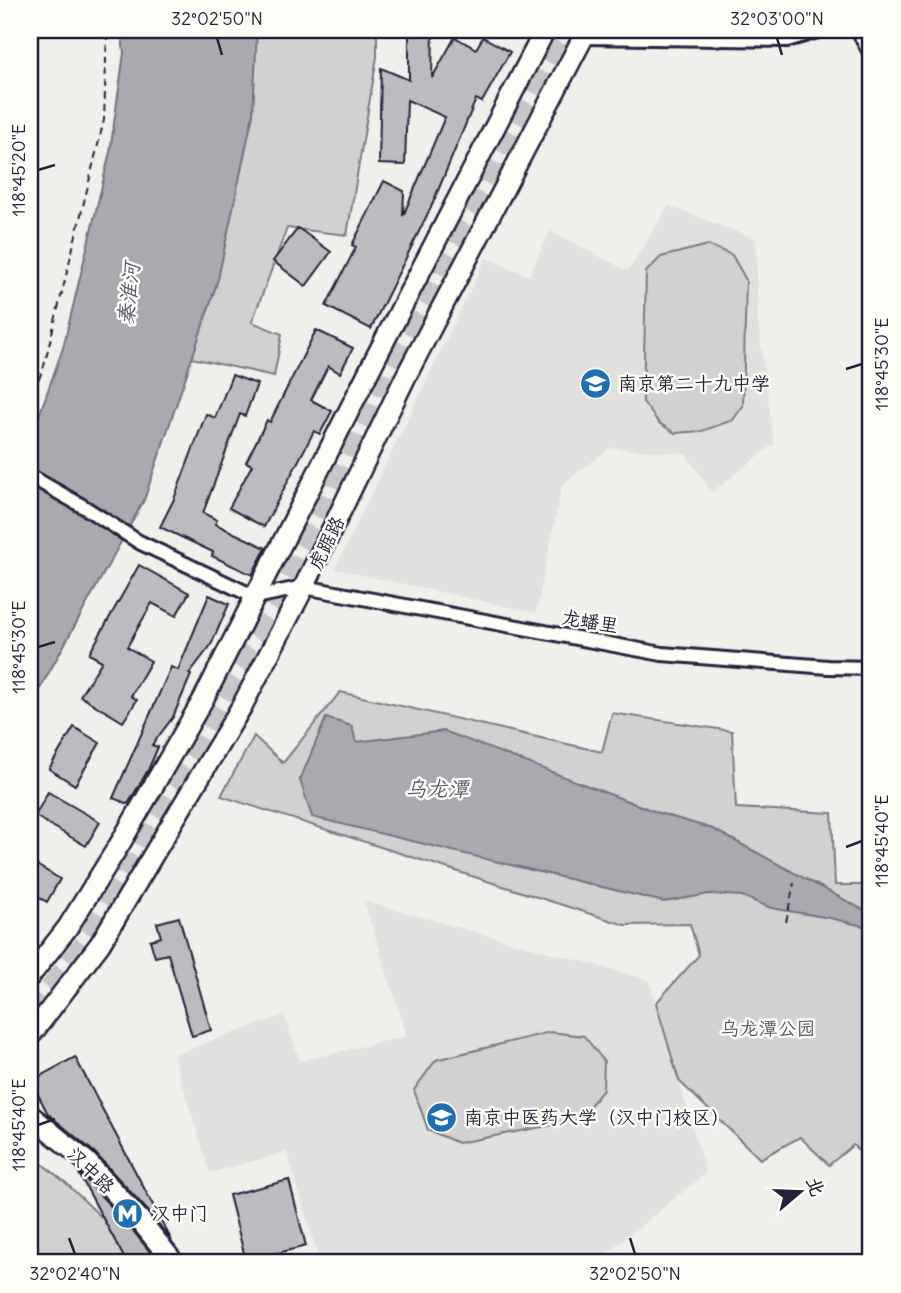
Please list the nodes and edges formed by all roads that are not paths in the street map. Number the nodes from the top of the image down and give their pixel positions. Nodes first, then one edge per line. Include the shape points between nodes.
1 (545, 30) edge
2 (821, 30) edge
3 (861, 30) edge
4 (585, 33) edge
5 (871, 49) edge
6 (30, 476) edge
7 (304, 587) junction
8 (255, 597) junction
9 (871, 668) edge
10 (30, 976) edge
11 (30, 1037) edge
12 (30, 1115) edge
13 (174, 1263) edge

1 - 8 main road, 虎踞路
2 - 4 street via 787,40
3 - 5 main road
4 - 7 main road, 虎踞路 via 406,376
6 - 8 street via 139,542
7 - 8 street
7 - 9 street, 龙蟠里 via 662,654
7 - 11 main road, 虎踞路 via 242,706 107,932
8 - 10 main road, 虎踞路 via 204,698 121,842 68,927
12 - 13 main road, 汉中路 via 86,1161

